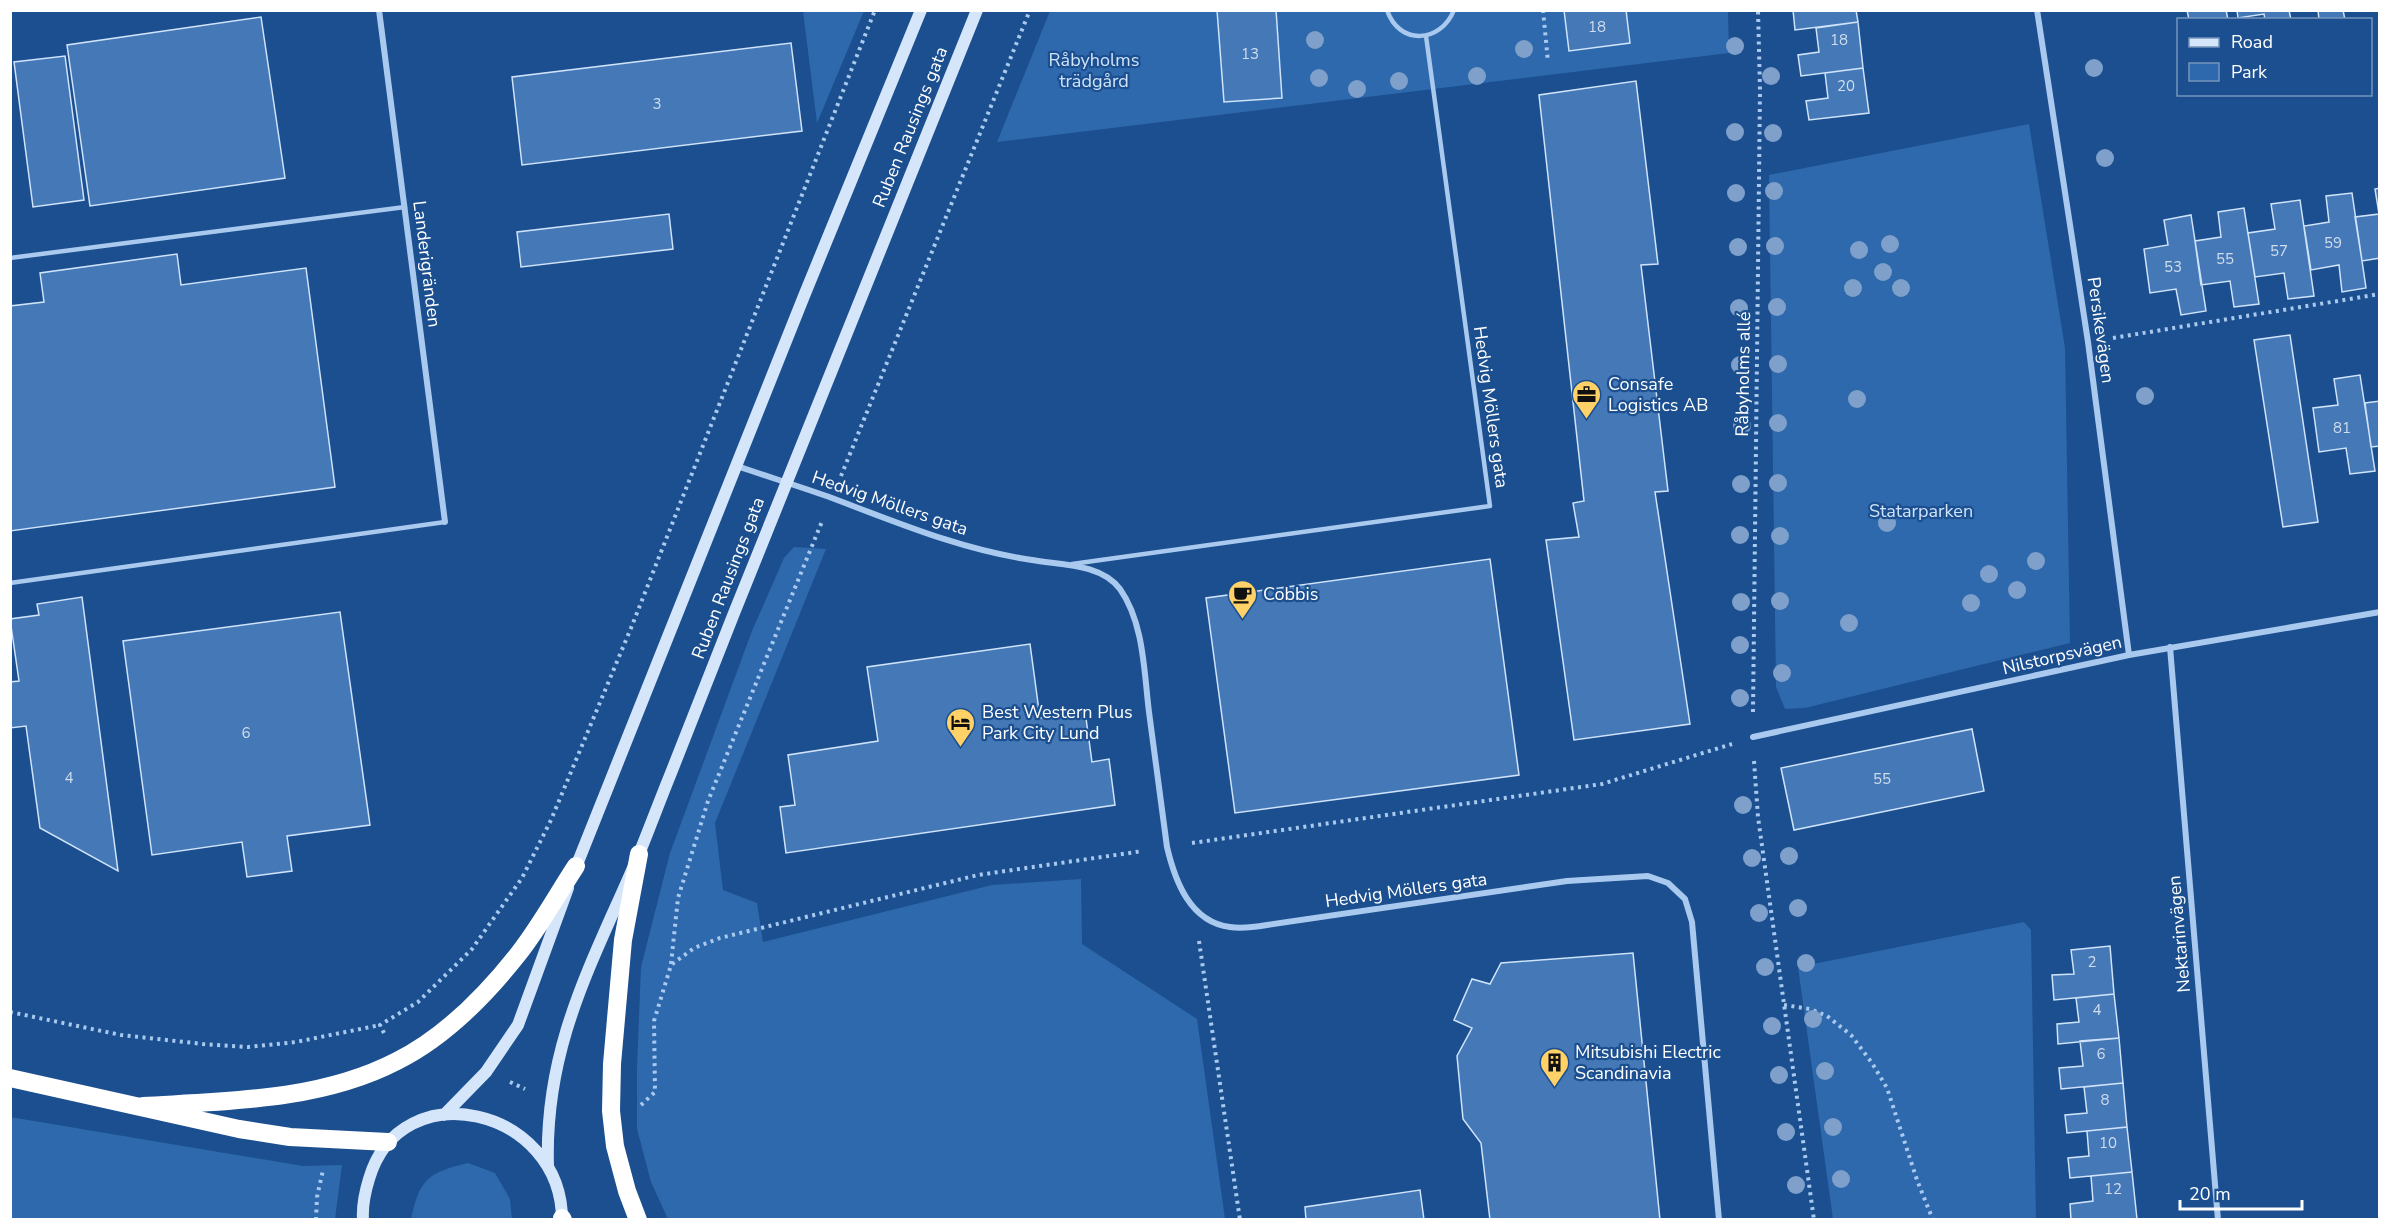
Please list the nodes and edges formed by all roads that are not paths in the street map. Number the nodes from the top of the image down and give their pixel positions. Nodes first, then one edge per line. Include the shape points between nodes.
1 (379, 10) edge
2 (921, 10) edge
3 (977, 10) edge
4 (1388, 10) edge
5 (1454, 10) edge
6 (2037, 10) edge
7 (1426, 36) junction
8 (405, 207) junction
9 (10, 258) edge
10 (737, 466) junction
11 (785, 482) junction
12 (445, 522) joint
13 (1072, 564) junction
14 (10, 583) edge
15 (2379, 612) edge
16 (2170, 647) junction
17 (2129, 655) junction
18 (1753, 737) road end
19 (639, 854) junction
20 (576, 866) junction
21 (10, 1078) edge
22 (143, 1106) junction
23 (444, 1115) junction
24 (388, 1142) junction
25 (548, 1167) junction
26 (562, 1219) edge
27 (363, 1220) edge
28 (638, 1220) edge
29 (1719, 1220) edge
30 (2218, 1220) edge

1 - 8 street, Landerigränden
2 - 10 main road, Ruben Rausings gata
3 - 11 main road, Ruben Rausings gata
4 - 7 lane via 1400,29
5 - 7 lane via 1444,27
6 - 17 street, Persikevägen via 2088,342
7 - 13 lane, Hedvig Möllers gata via 1490,506
8 - 9 lane
8 - 12 street, Landerigränden
10 - 11 street, Hedvig Möllers gata
10 - 20 main road, Ruben Rausings gata
11 - 13 street, Hedvig Möllers gata via 915,531 979,550
11 - 19 main road, Ruben Rausings gata
12 - 14 lane
13 - 29 street, Hedvig Möllers gata via 1100,574 1119,587 1131,609 1140,642 1167,847 1179,884 1194,908 1214,924 1241,928 1567,881 1648,876 1668,883 1685,899 1692,922
15 - 16 street, Nilstorpsvägen
16 - 17 street, Nilstorpsvägen
16 - 30 street, Nektarinvägen
17 - 18 street, Nilstorpsvägen
19 - 25 main road, Ruben Rausings gata via 596,948 563,1038 550,1098
19 - 28 highway via 623,940 611,1112 615,1146
20 - 22 highway via 520,951 491,986 450,1024 398,1061 329,1086 285,1094
20 - 23 main road, Ruben Rausings gata via 519,1025 486,1072
21 - 22 highway
22 - 24 highway via 290,1137
23 - 24 main road via 414,1124
23 - 25 main road via 475,1115 504,1125 530,1143
24 - 27 main road via 370,1172
25 - 26 main road via 556,1183

